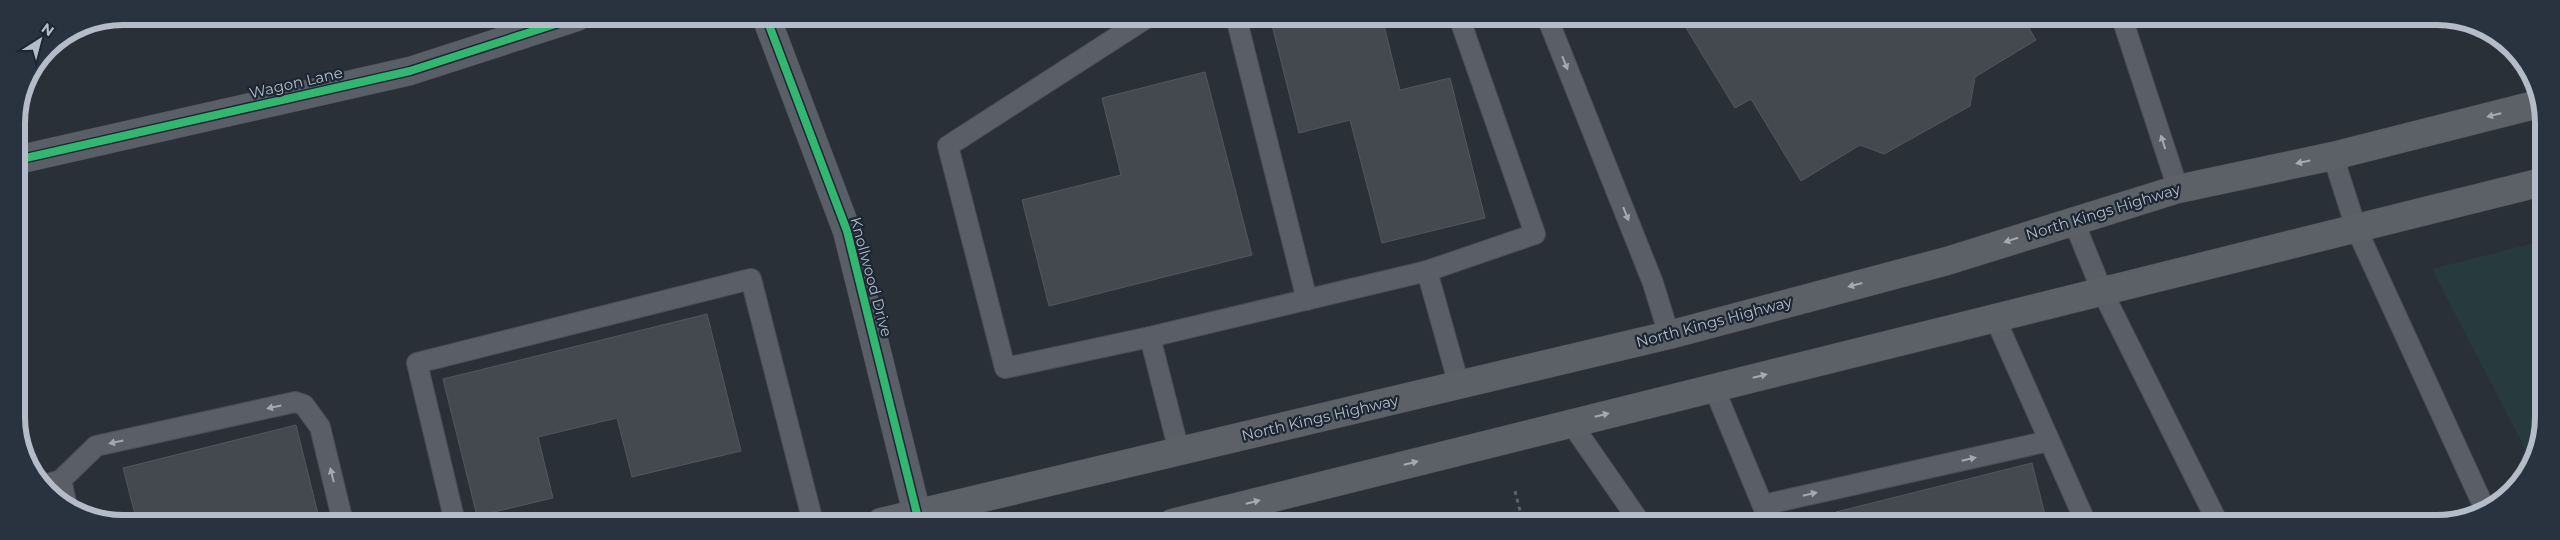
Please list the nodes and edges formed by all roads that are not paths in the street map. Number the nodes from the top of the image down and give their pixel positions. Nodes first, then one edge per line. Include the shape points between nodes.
1 (552, 25) edge
2 (769, 25) edge
3 (1136, 25) edge
4 (1238, 25) edge
5 (1463, 25) edge
6 (1550, 25) edge
7 (2124, 25) edge
8 (2533, 105) edge
9 (2333, 156) junction
10 (25, 158) edge
11 (2535, 184) edge
12 (2178, 189) junction
13 (2074, 222) junction
14 (2356, 228) junction
15 (1427, 271) junction
16 (2102, 292) junction
17 (1307, 300) junction
18 (1994, 318) junction
19 (1669, 335) junction
20 (1150, 337) junction
21 (1459, 385) junction
22 (1714, 388) junction
23 (1570, 423) junction
24 (2049, 440) junction
25 (1180, 451) junction
26 (52, 483) edge
27 (2483, 504) edge
28 (1766, 514) edge
29 (342, 515) edge
30 (453, 515) edge
31 (811, 515) edge
32 (917, 515) edge
33 (930, 515) edge
34 (1204, 515) edge
35 (1635, 515) edge
36 (2082, 515) edge
37 (2214, 515) edge

1 - 10 street, Wagon Lane via 410,71
2 - 32 street, Knollwood Drive via 847,231
3 - 20 lane via 948,146 1005,368
4 - 17 lane
5 - 15 lane via 1535,234
6 -> 19 lane via 1654,283
12 -> 7 lane
8 -> 9 main road, North Kings Highway
9 -> 12 main road, North Kings Highway
9 - 14 lane
11 - 14 main road
12 - 13 main road, North Kings Highway
13 - 16 lane
13 -> 19 main road, North Kings Highway via 1947,261
14 - 16 main road
14 - 27 lane
15 - 17 lane
15 - 21 lane
16 - 18 main road
16 - 37 lane
17 - 20 lane
22 -> 18 main road
18 - 24 lane
19 - 21 main road, North Kings Highway
20 - 25 lane
21 - 25 main road, North Kings Highway
23 -> 22 main road
22 - 28 lane
34 -> 23 main road
23 - 35 lane
28 -> 24 lane
24 - 36 lane
25 - 33 main road, North Kings Highway
29 -> 26 lane via 320,427 304,405 295,402 96,446
30 - 31 lane via 417,363 751,279

